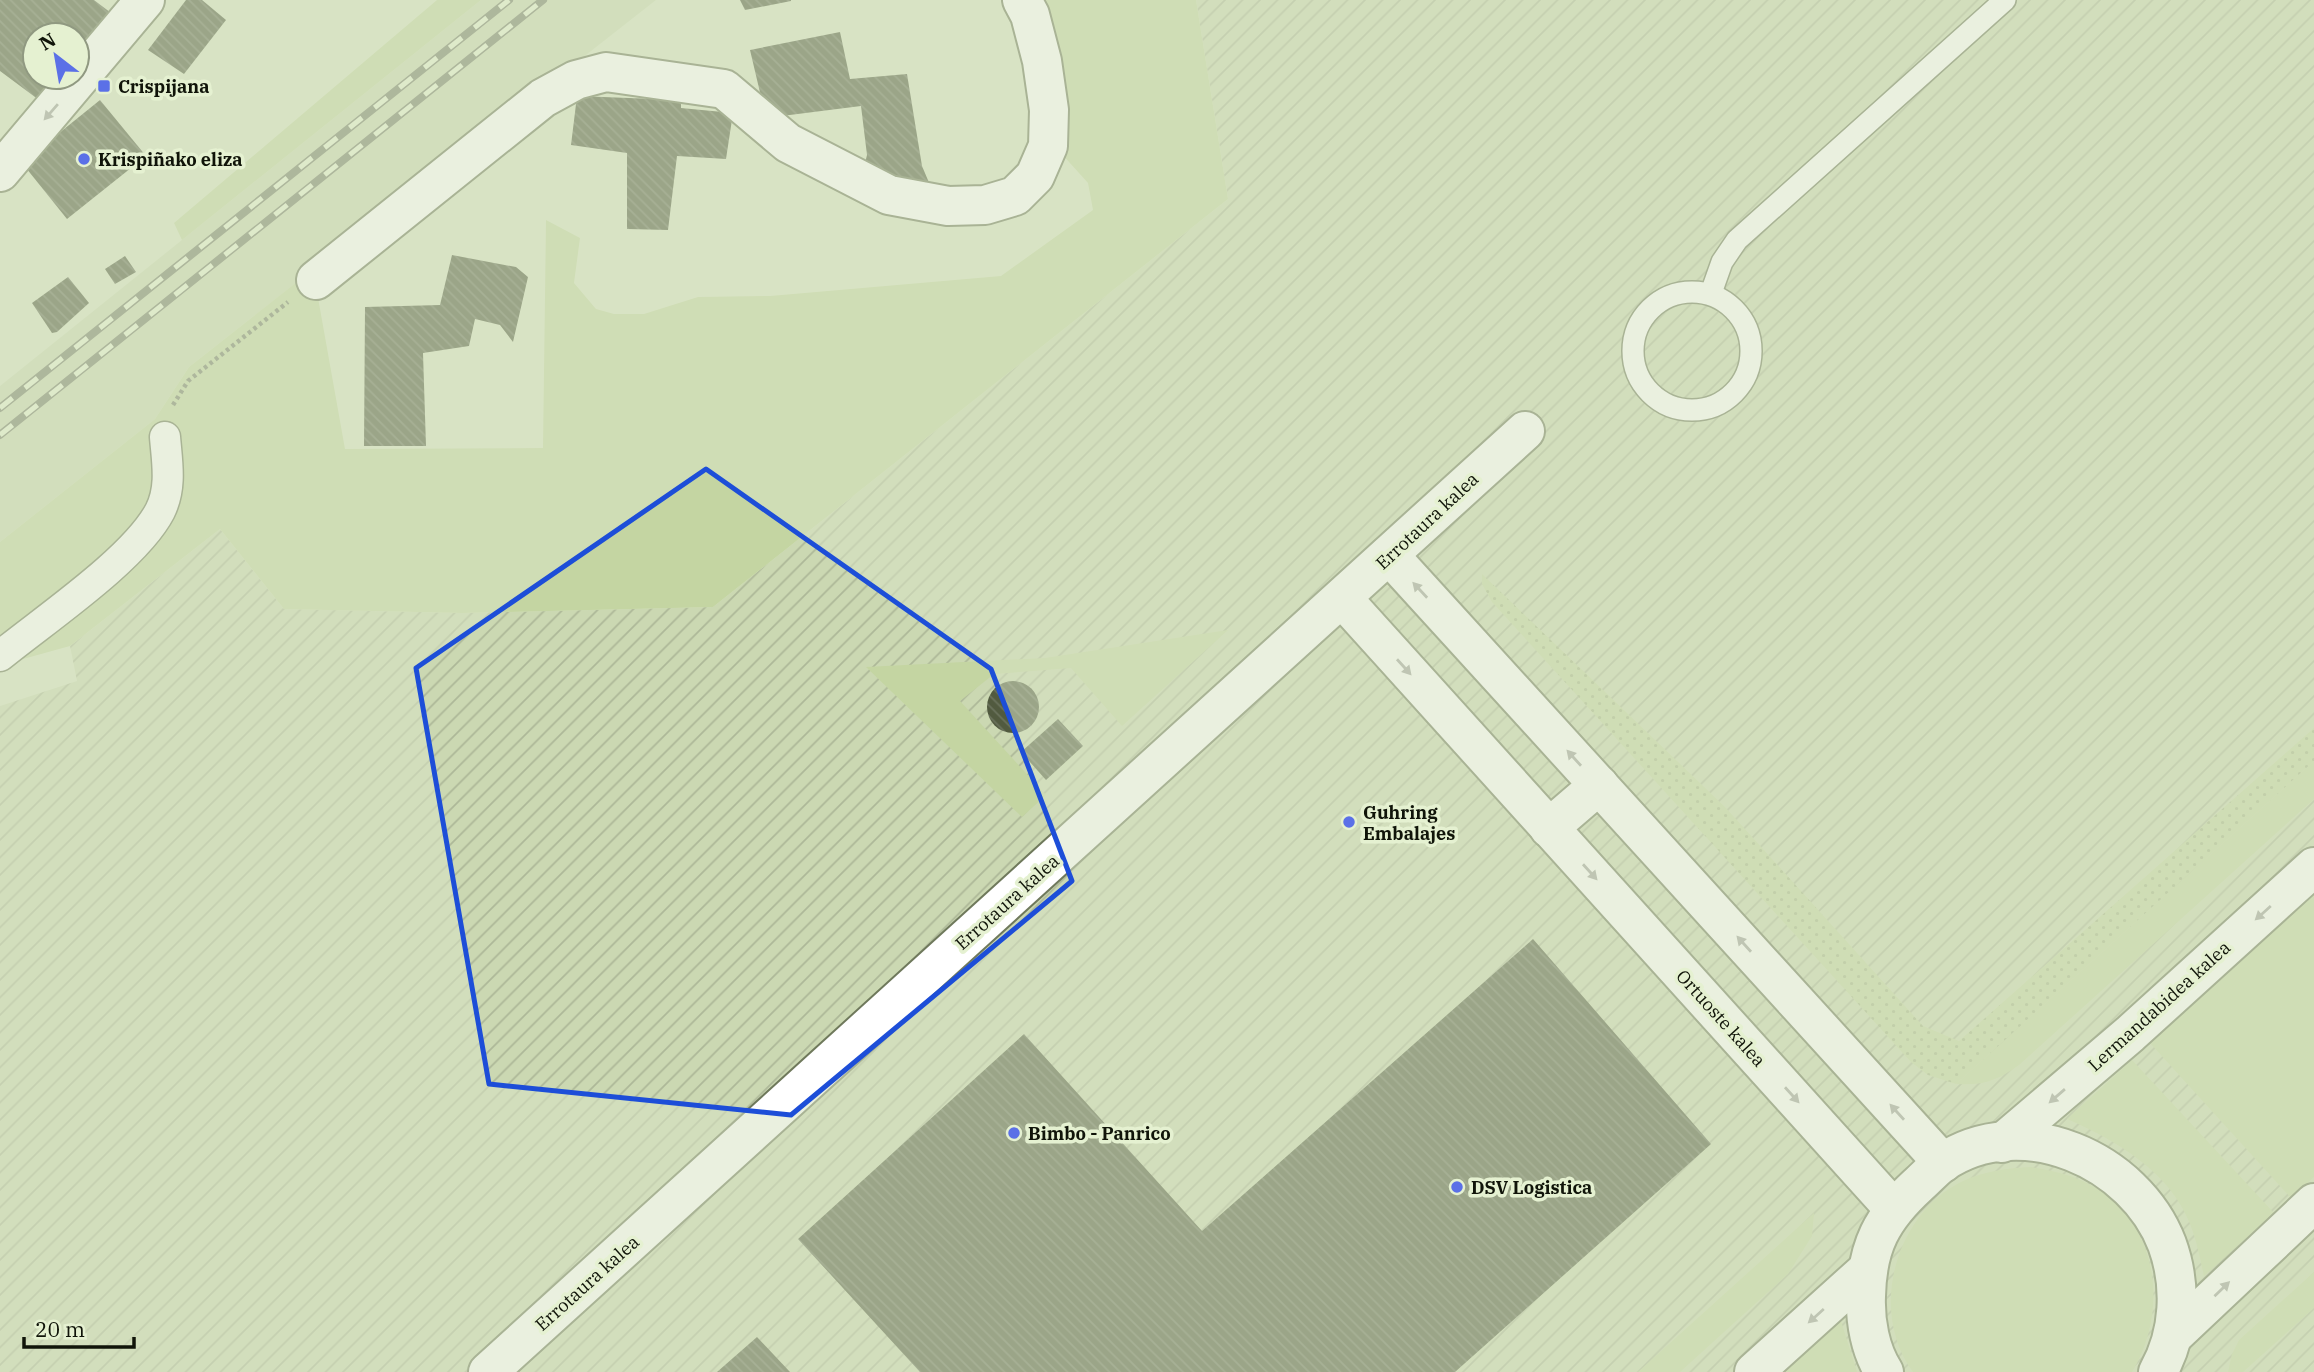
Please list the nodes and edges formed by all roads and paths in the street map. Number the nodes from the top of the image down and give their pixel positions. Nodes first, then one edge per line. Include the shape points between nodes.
1 (1022, 0) edge
2 (2005, 0) edge
3 (142, 2) edge
4 (0, 172) edge
5 (316, 280) joint
6 (1711, 293) junction
7 (1525, 431) dead end
8 (165, 436) joint
9 (1390, 555) junction
10 (1342, 598) junction
11 (0, 656) edge
12 (1599, 785) junction
13 (1549, 828) junction
14 (2314, 867) edge
15 (2002, 1143) junction
16 (1943, 1163) junction
17 (2314, 1203) edge
18 (1892, 1208) junction
19 (1866, 1271) junction
20 (2173, 1336) junction
21 (488, 1372) edge
22 (1754, 1372) edge
23 (1884, 1372) edge
24 (2158, 1372) edge

1 - 5 street via 1042,61 1049,110 1048,146 1035,176 1015,195 985,205 948,206 889,195 788,144 724,89 606,72 576,80 543,98
2 - 6 lane via 1737,240 1722,262
3 -> 4 street
5 - 8 path via 188,382 170,410
6 - 6 lane via 1676,292 1647,310 1632,340 1635,374 1657,401 1690,412 1723,403 1746,378 1749,367 1753,344 1739,313
7 - 9 street, Errotaura kalea
8 - 11 street via 169,481 161,510 148,529 130,551
9 - 10 street, Errotaura kalea
12 -> 9 street
10 -> 13 street, Ortuoste kalea
10 - 21 street, Errotaura kalea
12 - 13 street
16 -> 12 street
13 -> 18 street, Ortuoste kalea
14 -> 15 street, Lermandabidea kalea
15 - 16 street
15 - 20 street via 2040,1143 2077,1152 2110,1170 2138,1195 2160,1226 2173,1261 2177,1299
16 - 18 street
20 -> 17 street
18 - 19 street
19 -> 22 street
19 - 23 street via 1865,1318
20 - 24 street

